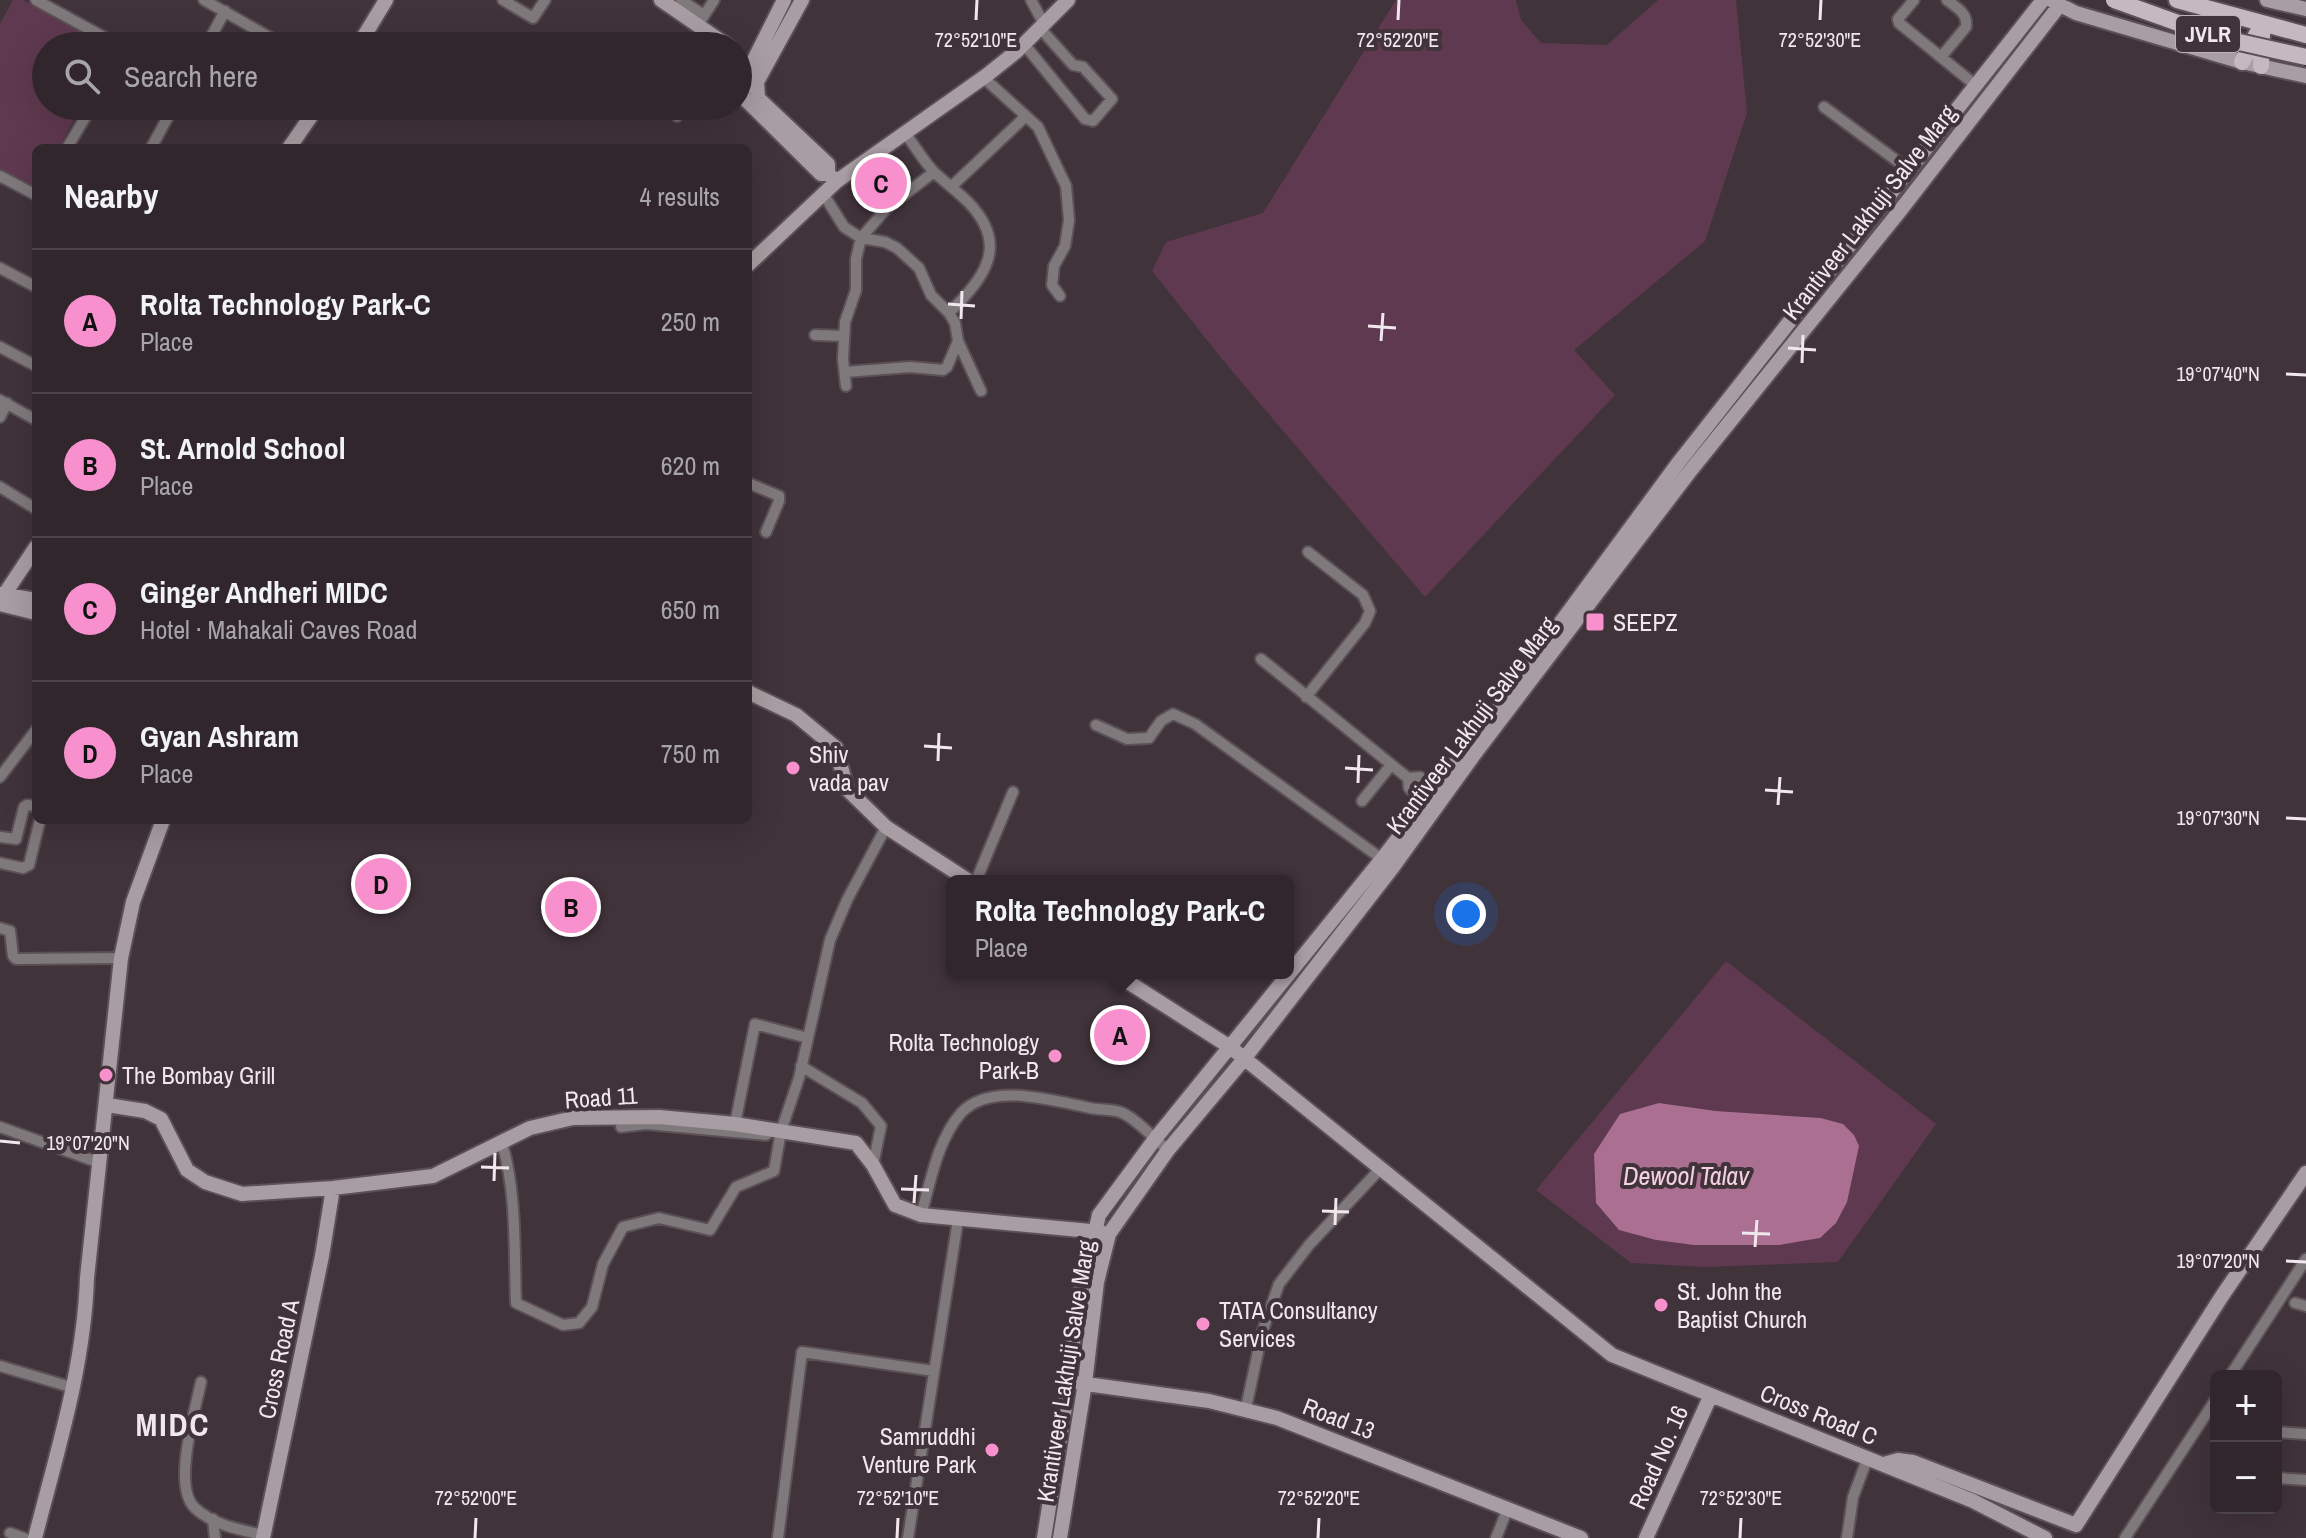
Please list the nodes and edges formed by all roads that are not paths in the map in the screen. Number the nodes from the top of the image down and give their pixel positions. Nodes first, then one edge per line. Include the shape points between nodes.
1 (36, 0) edge
2 (204, 0) edge
3 (386, 0) edge
4 (545, 0) edge
5 (661, 0) edge
6 (714, 0) edge
7 (784, 0) edge
8 (802, 0) edge
9 (1031, 0) edge
10 (1068, 0) edge
11 (1914, 0) edge
12 (1947, 0) edge
13 (2043, 0) edge
14 (2114, 0) edge
15 (2177, 0) edge
16 (2267, 0) edge
17 (506, 1) edge
18 (2056, 2) edge
19 (679, 3) edge
20 (2306, 9) edge
21 (225, 11) junction
22 (701, 20) junction
23 (2262, 24) junction
24 (1042, 26) junction
25 (94, 32) edge
26 (214, 32) edge
27 (261, 32) edge
28 (367, 32) edge
29 (711, 32) edge
30 (2306, 35) edge
31 (1024, 44) junction
32 (1941, 57) junction
33 (2306, 57) edge
34 (752, 62) edge
35 (2242, 62) junction
36 (758, 66) junction
37 (2261, 66) junction
38 (752, 74) edge
39 (2306, 76) edge
40 (984, 78) junction
41 (1974, 84) junction
42 (752, 106) edge
43 (1824, 107) dead end
44 (1026, 116) junction
45 (84, 120) edge
46 (166, 120) edge
47 (308, 120) edge
48 (905, 133) junction
49 (69, 144) edge
50 (153, 144) edge
51 (292, 144) edge
52 (1908, 169) junction
53 (934, 172) junction
54 (0, 176) edge
55 (833, 178) junction
56 (952, 186) junction
57 (32, 193) edge
58 (824, 195) junction
59 (861, 238) junction
60 (752, 261) edge
61 (0, 268) edge
62 (32, 285) edge
63 (1060, 296) dead end
64 (949, 313) junction
65 (815, 335) dead end
66 (844, 336) junction
67 (958, 341) junction
68 (0, 347) edge
69 (32, 364) edge
70 (845, 372) junction
71 (846, 386) dead end
72 (981, 391) dead end
73 (4, 402) edge
74 (0, 417) edge
75 (32, 418) edge
76 (1685, 466) junction
77 (752, 485) edge
78 (0, 487) edge
79 (32, 507) edge
80 (766, 532) dead end
81 (1308, 552) dead end
82 (32, 553) edge
83 (1, 598) edge
84 (32, 600) edge
85 (32, 611) edge
86 (1261, 659) dead end
87 (752, 694) edge
88 (1306, 697) junction
89 (1096, 725) dead end
90 (32, 735) edge
91 (1391, 765) junction
92 (0, 777) edge
93 (1408, 778) junction
94 (1435, 791) junction
95 (1013, 792) dead end
96 (1362, 801) dead end
97 (1425, 804) junction
98 (32, 806) edge
99 (39, 824) edge
100 (162, 824) edge
101 (886, 827) junction
102 (0, 837) edge
103 (1382, 859) junction
104 (0, 863) edge
105 (960, 875) edge
106 (978, 875) edge
107 (0, 928) edge
108 (121, 958) junction
109 (1294, 968) edge
110 (1123, 979) edge
111 (1285, 979) edge
112 (808, 1038) junction
113 (1230, 1047) junction
114 (1244, 1059) junction
115 (801, 1066) junction
116 (107, 1105) junction
117 (735, 1124) junction
118 (0, 1127) edge
119 (621, 1127) dead end
120 (780, 1134) junction
121 (1155, 1139) junction
122 (502, 1143) junction
123 (1168, 1150) junction
124 (520, 1158) dead end
125 (100, 1163) junction
126 (873, 1165) junction
127 (1381, 1168) junction
128 (2306, 1173) edge
129 (333, 1188) junction
130 (921, 1215) junction
131 (958, 1220) junction
132 (1102, 1232) junction
133 (516, 1255) junction
134 (2306, 1259) edge
135 (0, 1366) edge
136 (2234, 1370) edge
137 (934, 1371) junction
138 (201, 1382) dead end
139 (1069, 1382) junction
140 (1085, 1383) junction
141 (74, 1388) junction
142 (1711, 1395) junction
143 (1246, 1408) junction
144 (2210, 1408) edge
145 (2282, 1432) edge
146 (2306, 1434) edge
147 (1868, 1457) junction
148 (1889, 1466) junction
149 (2282, 1478) edge
150 (2306, 1480) edge
151 (1508, 1508) junction
152 (213, 1519) junction
153 (2073, 1532) edge
154 (10, 1533) dead end
155 (263, 1536) edge
156 (24, 1538) edge
157 (35, 1538) edge
158 (215, 1538) edge
159 (778, 1538) edge
160 (908, 1538) edge
161 (1044, 1538) edge
162 (1060, 1538) edge
163 (1496, 1538) edge
164 (1581, 1538) edge
165 (1646, 1538) edge
166 (1847, 1538) edge
167 (2045, 1538) edge
168 (2125, 1538) edge

1 - 25 street
2 - 21 street
3 - 28 main road
4 - 17 street via 533,18
5 - 19 main road
6 - 22 street
7 - 36 main road
8 - 36 main road
9 - 24 street
10 - 24 main road
11 - 32 street via 1898,22
12 - 32 street via 1967,21
13 - 41 main road, Krantiveer Lakhuji Salve Marg
14 - 33 main road, JVLR, bridge via 2217,37
15 - 23 main road, JVLR
16 - 20 main road
18 - 35 main road via 2076,13
18 - 76 main road, Krantiveer Lakhuji Salve Marg via 1899,212
19 - 22 main road
21 - 26 street
21 - 27 street
22 - 29 main road
23 - 30 main road, JVLR
23 - 35 main road
23 - 37 main road
24 - 31 main road
24 - 31 street via 1073,65 1083,67 1112,99 1093,121 1085,119
31 - 40 main road
32 - 41 street
34 - 36 main road
35 - 37 main road
36 - 38 main road
37 - 39 main road
40 - 44 street
40 - 48 main road
41 - 52 main road, Krantiveer Lakhuji Salve Marg
42 - 55 main road via 821,174
43 - 52 street
44 - 56 street
44 - 63 street via 1038,127 1066,186 1069,220 1052,285
45 - 49 street
46 - 50 street
47 - 51 main road
48 - 53 street
48 - 55 main road
52 - 76 main road, Krantiveer Lakhuji Salve Marg
53 - 56 street
53 - 59 street via 887,208
54 - 57 street
55 - 58 main road
56 - 64 street via 983,220 990,258
58 - 59 street via 844,227
58 - 60 main road
59 - 64 street via 897,248 919,268 931,295
59 - 66 street
61 - 62 street
64 - 67 street
65 - 66 street
66 - 70 street
67 - 70 street via 943,370
67 - 72 street
68 - 69 street
70 - 71 street
73 - 74 street
73 - 75 street
76 - 94 main road, Krantiveer Lakhuji Salve Marg
76 - 114 main road, Krantiveer Lakhuji Salve Marg via 1393,867
77 - 80 street via 779,496
78 - 79 street
81 - 88 street via 1363,595 1370,611
82 - 83 main road
83 - 84 main road
83 - 85 main road
86 - 88 street
87 - 101 main road via 796,715 836,748 847,789
88 - 91 street
89 - 103 street via 1127,739 1149,738 1173,714 1184,719
90 - 92 street
91 - 93 street
91 - 96 street
93 - 94 street via 1420,777
93 - 97 street via 1409,788
94 - 97 main road, Krantiveer Lakhuji Salve Marg
95 - 106 street
97 - 103 main road, Krantiveer Lakhuji Salve Marg
98 - 102 street via 24,807 16,839
99 - 104 street via 29,865
100 - 108 main road via 133,902
101 - 105 main road
101 - 112 street via 830,940
103 - 109 main road, Krantiveer Lakhuji Salve Marg
107 - 108 street via 10,931 16,959
108 - 116 main road
110 - 113 main road, Cross Road C
111 - 113 main road, Krantiveer Lakhuji Salve Marg
112 - 115 street
112 - 117 street via 755,1024
113 - 114 main road, Cross Road C
113 - 121 main road, Krantiveer Lakhuji Salve Marg
114 - 123 main road, Krantiveer Lakhuji Salve Marg
114 - 127 main road, Cross Road C
115 - 120 street
115 - 126 street via 862,1103 881,1126
116 - 125 main road
116 - 129 main road, Road 11 via 161,1119 187,1170 205,1182 242,1194
117 - 120 main road, Road 11
117 - 122 main road, Road 11 via 659,1117 573,1118 530,1128
118 - 125 street
119 - 120 street via 646,1124
120 - 126 main road, Road 11 via 856,1143
120 - 133 street via 774,1171 736,1187 710,1230 661,1218 623,1227 603,1264 592,1307 579,1323 563,1325 517,1305
121 - 123 street
121 - 130 street via 1120,1112 1033,1097 1003,1095 980,1101 962,1112 940,1147
121 - 132 main road, Krantiveer Lakhuji Salve Marg via 1099,1215
122 - 129 main road, Road 11 via 433,1176
122 - 133 street
123 - 132 main road, Krantiveer Lakhuji Salve Marg
124 - 133 street via 512,1166 521,1250
125 - 141 main road
126 - 130 main road, Road 11 via 895,1205
127 - 142 main road, Cross Road C via 1612,1355
127 - 143 street via 1279,1284
128 - 153 main road, Cross Road C
129 - 155 main road, Cross Road A
130 - 131 main road, Road 11
131 - 132 main road, Road 11
131 - 137 street
132 - 139 main road, Krantiveer Lakhuji Salve Marg via 1076,1313
132 - 140 main road, Krantiveer Lakhuji Salve Marg
134 - 136 street
135 - 141 street
137 - 159 street via 802,1352
137 - 160 street
138 - 152 street via 184,1489 194,1507
139 - 140 main road, Road 13
139 - 161 main road, Krantiveer Lakhuji Salve Marg
140 - 143 main road, Road 13
140 - 162 main road, Krantiveer Lakhuji Salve Marg
141 - 157 main road
142 - 147 main road, Cross Road C
142 - 165 main road, Road No. 16
143 - 151 main road, Road 13
144 - 168 street
145 - 146 street
147 - 148 main road, Cross Road C
147 - 166 street via 1853,1497
148 - 153 main road, Cross Road C via 1898,1460 1913,1462
148 - 167 main road
149 - 150 street
151 - 163 street
151 - 164 main road, Road 13
152 - 155 street
152 - 158 street
154 - 156 street

